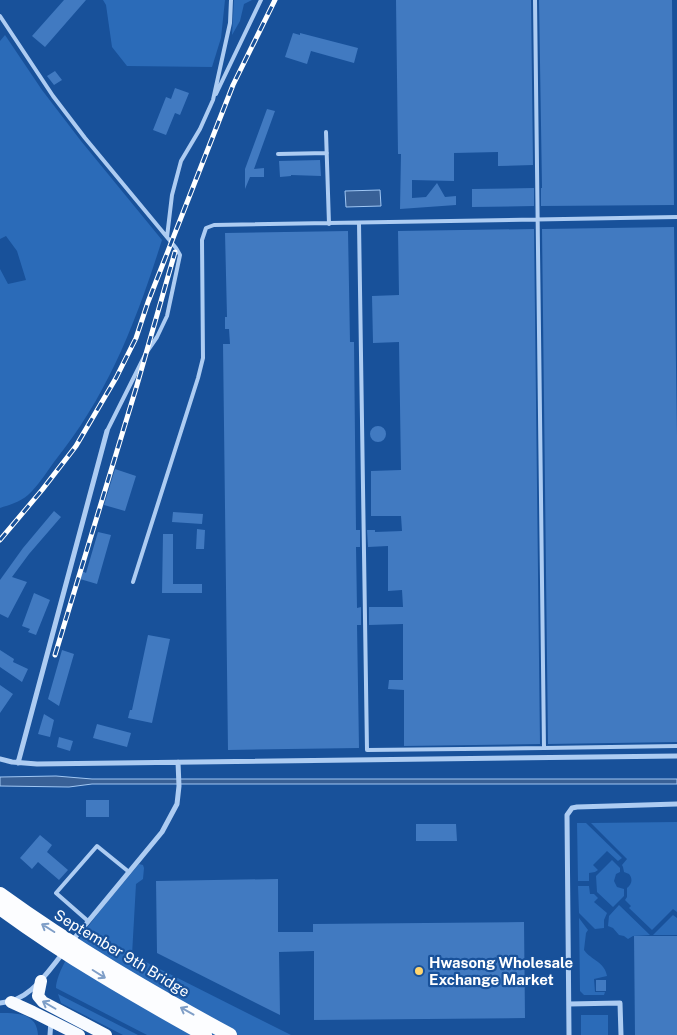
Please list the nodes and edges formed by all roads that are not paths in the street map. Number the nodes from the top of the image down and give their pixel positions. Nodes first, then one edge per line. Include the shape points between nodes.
1 (231, 0) edge
2 (261, 0) edge
3 (535, 0) edge
4 (0, 16) edge
5 (213, 100) junction
6 (326, 132) dead end
7 (327, 153) junction
8 (278, 154) dead end
9 (677, 217) edge
10 (328, 219) junction
11 (537, 220) junction
12 (359, 223) junction
13 (166, 237) junction
14 (107, 431) joint
15 (133, 582) dead end
16 (677, 746) edge
17 (544, 748) junction
18 (677, 756) edge
19 (0, 759) edge
20 (178, 762) junction
21 (18, 763) junction
22 (677, 804) edge
23 (129, 872) junction
24 (0, 894) edge
25 (0, 908) edge
26 (88, 921) junction
27 (41, 982) junction
28 (5, 1002) edge
29 (569, 1004) junction
30 (52, 1021) junction
31 (50, 1035) edge
32 (79, 1035) edge
33 (106, 1035) edge
34 (205, 1035) edge
35 (230, 1035) edge
36 (569, 1035) edge
37 (621, 1035) edge

1 - 5 lane via 230,23
2 - 5 lane
3 - 11 lane
4 - 13 lane via 53,96
5 - 13 lane via 181,161
6 - 7 lane
7 - 8 lane
7 - 10 lane
9 - 11 lane
10 - 12 lane
10 - 15 lane via 206,228 202,240 203,358
11 - 12 lane
11 - 17 lane
12 - 17 lane via 367,750
13 - 14 lane via 180,256 167,316
14 - 21 street
16 - 17 lane
18 - 20 street
19 - 21 street
20 - 21 street
20 - 23 street via 180,786 177,804 162,832
22 - 29 street via 577,807 567,815
23 - 26 street
23 - 26 lane via 97,846 56,893
35 -> 24 highway, September 9th Bridge, bridge via 127,978
25 -> 34 highway, September 9th Bridge, bridge via 120,987
26 - 27 street
27 - 28 street via 24,996
33 -> 27 main road via 43,1002 38,996
28 - 30 main road
29 - 36 street
29 - 37 street via 620,1003
30 - 31 street
30 - 32 main road

